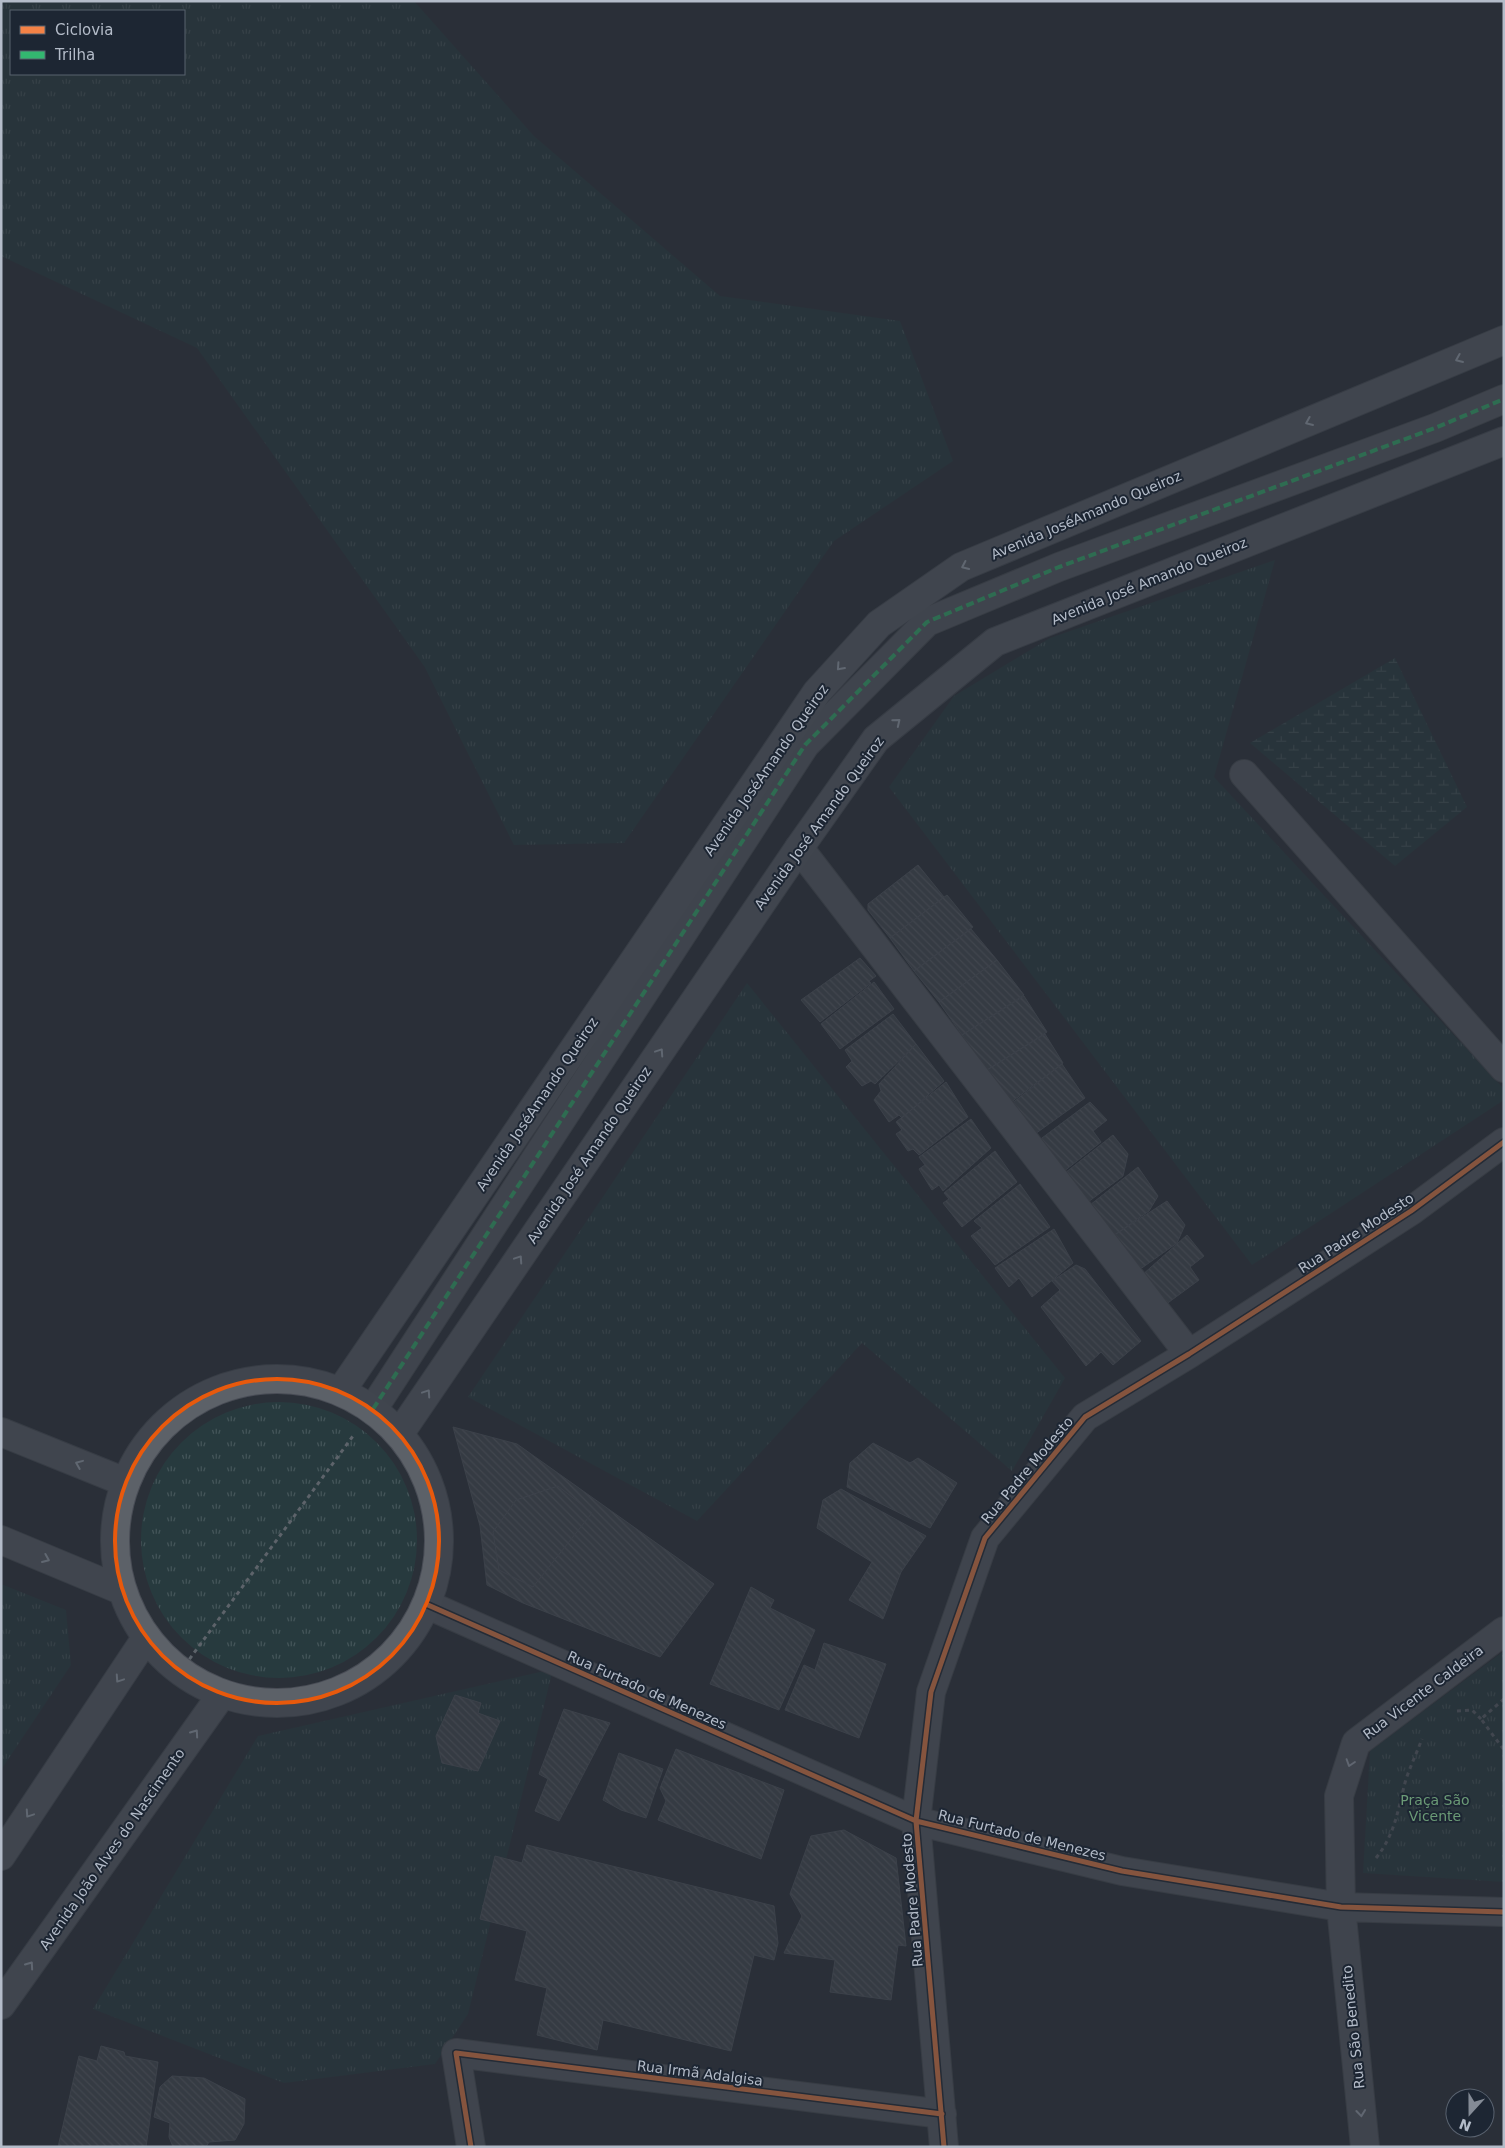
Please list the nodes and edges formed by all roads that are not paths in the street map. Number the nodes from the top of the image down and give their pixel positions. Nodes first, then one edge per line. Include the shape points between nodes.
1 (1504, 340) edge
2 (1504, 399) edge
3 (1504, 441) edge
4 (1244, 774) dead end
5 (799, 848) junction
6 (1504, 1068) edge
7 (1504, 1142) edge
8 (1189, 1354) junction
9 (341, 1392) junction
10 (373, 1409) junction
11 (1, 1432) edge
12 (400, 1433) junction
13 (124, 1482) junction
14 (1, 1540) edge
15 (122, 1590) junction
16 (428, 1605) junction
17 (1504, 1631) edge
18 (146, 1638) junction
19 (222, 1694) junction
20 (916, 1821) junction
21 (1, 1856) edge
22 (1341, 1908) junction
23 (1504, 1912) edge
24 (1, 2005) edge
25 (942, 2114) junction
26 (471, 2147) edge
27 (944, 2147) edge
28 (1365, 2147) edge

1 -> 9 main road, Avenida JoséAmando Queiroz via 961,568 879,624 817,692
2 - 10 street via 1435,428 1059,567 927,622 804,745
5 -> 3 main road, Avenida José Amando Queiroz via 876,739 995,642
4 - 6 street
5 - 8 street
12 -> 5 main road, Avenida José Amando Queiroz
7 - 8 street, Rua Padre Modesto via 1411,1211
8 - 20 street, Rua Padre Modesto via 1085,1417 985,1538 931,1692
9 - 10 main road
9 - 13 main road via 291,1378 238,1383 190,1402 150,1437
10 - 12 main road
13 -> 11 main road
12 - 16 main road via 425,1472 438,1516 439,1561
13 - 15 main road via 114,1535
14 -> 15 main road
15 - 18 main road
16 - 19 main road via 402,1646 365,1679 320,1698 271,1704
16 - 20 street, Rua Furtado de Menezes
17 -> 22 street, Rua Vicente Caldeira via 1356,1743 1339,1796
18 - 19 main road via 180,1672
18 -> 21 main road
24 -> 19 main road, Avenida João Alves do Nascimento
20 - 22 street, Rua Furtado de Menezes via 1122,1871
20 - 25 street, Rua Padre Modesto
22 - 23 street, Rua Furtado de Menezes
22 -> 28 street, Rua São Benedito
25 - 26 street, Rua Irmã Adalgisa via 456,2054
25 - 27 street, Rua Padre Modesto

